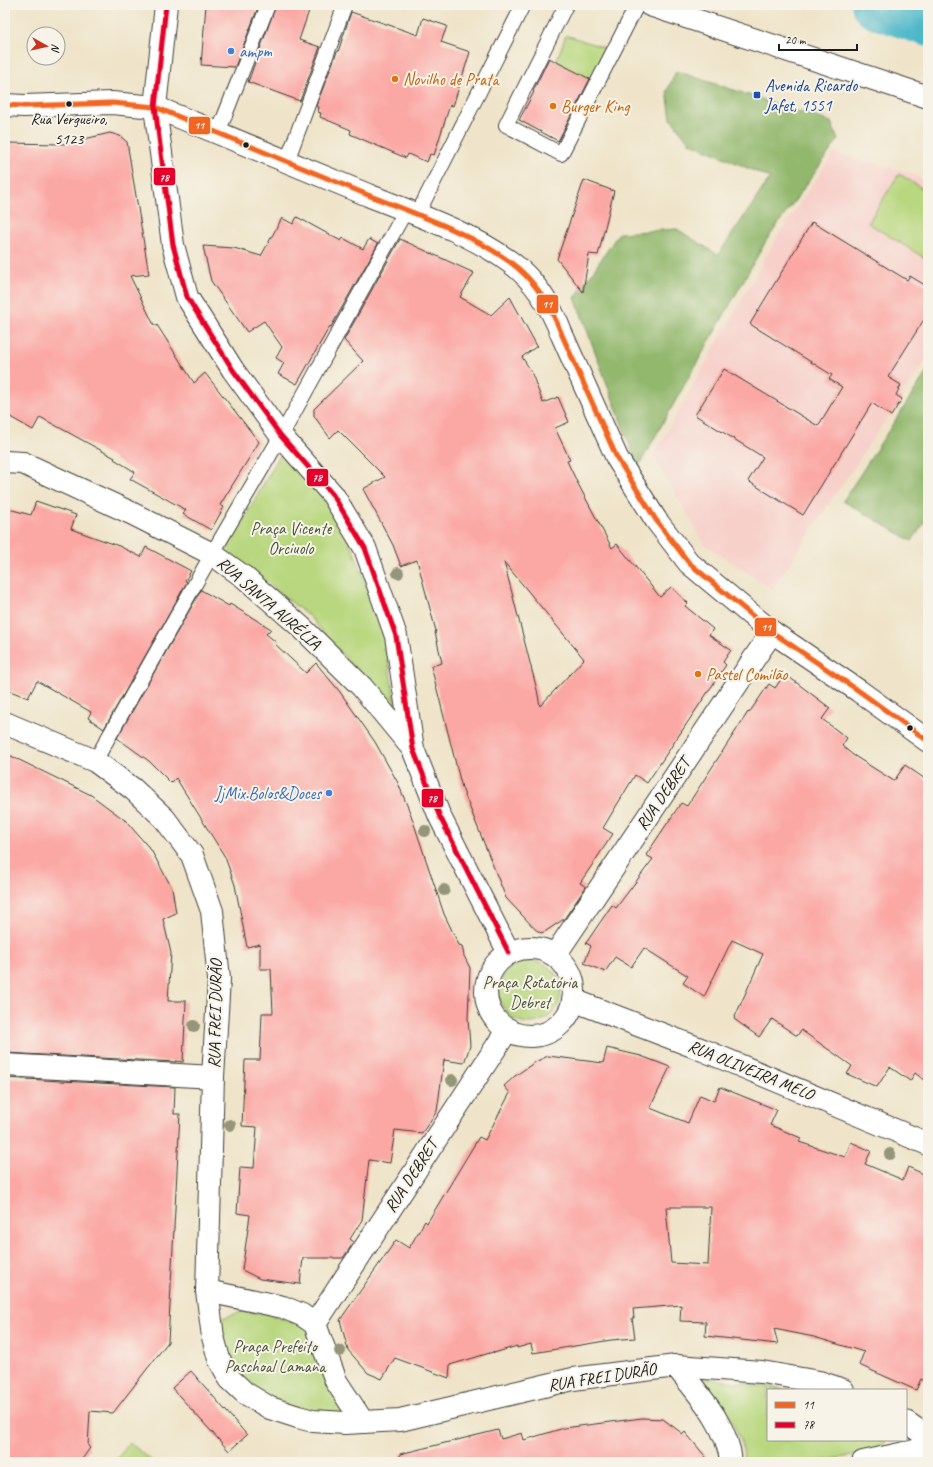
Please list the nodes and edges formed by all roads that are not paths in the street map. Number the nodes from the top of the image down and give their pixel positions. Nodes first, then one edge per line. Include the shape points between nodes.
1 (166, 5) edge
2 (268, 5) edge
3 (345, 5) edge
4 (523, 5) edge
5 (566, 5) edge
6 (637, 5) edge
7 (650, 5) edge
8 (928, 98) edge
9 (5, 105) edge
10 (155, 107) junction
11 (218, 133) junction
12 (287, 162) junction
13 (411, 212) junction
14 (281, 436) junction
15 (5, 447) edge
16 (14, 462) edge
17 (212, 554) junction
18 (772, 632) junction
19 (5, 722) edge
20 (928, 742) edge
21 (413, 749) junction
22 (95, 761) junction
23 (509, 953) junction
24 (555, 956) junction
25 (573, 1000) junction
26 (508, 1029) junction
27 (5, 1065) edge
28 (213, 1077) junction
29 (928, 1144) edge
30 (208, 1291) junction
31 (315, 1324) junction
32 (676, 1366) junction
33 (840, 1389) edge
34 (363, 1422) junction
35 (907, 1423) edge
36 (928, 1437) edge
37 (928, 1448) edge
38 (732, 1462) edge
39 (863, 1462) edge

1 - 10 street
2 - 11 lane
3 - 12 lane
4 - 13 lane
5 - 6 lane via 506,125 561,154
7 - 8 street
9 - 10 street via 112,103
10 - 11 street
10 - 14 street via 173,245 187,297 233,370
11 - 12 street
12 - 13 street
13 - 14 lane
13 - 18 street via 475,240 510,262 529,279 554,315 617,458 656,520 689,563
14 - 17 lane
14 - 21 street via 333,495 365,548 396,636
15 - 16 street, RUA SANTA AURÉLIA
16 - 17 street, RUA SANTA AURÉLIA via 131,513
17 - 21 street, RUA SANTA AURÉLIA via 301,627 362,687
17 - 22 lane
18 - 20 street via 859,690
18 - 24 street, RUA DEBRET
19 - 22 street, RUA FREI DURÃO
21 - 23 street via 440,817
22 - 28 street, RUA FREI DURÃO via 133,789 164,818 192,855 212,911 219,979
23 - 24 street via 532,948 544,950
23 - 26 street via 497,962 489,974 486,988 487,1003 493,1016
24 - 25 street via 564,964 570,975
25 - 26 street via 568,1014 546,1033 531,1036 517,1034
25 - 29 street, RUA OLIVEIRA MELO via 703,1050
26 - 31 street, RUA DEBRET
27 - 28 street
28 - 30 street, RUA FREI DURÃO
30 - 31 street via 283,1307
30 - 34 street via 213,1337 219,1359 230,1379 245,1393 270,1408 298,1417 327,1422
31 - 34 street via 336,1381
32 - 33 street, RUA FREI DURÃO via 762,1372 819,1382
32 - 34 street, RUA FREI DURÃO via 573,1379 400,1420
32 - 38 street via 722,1430
35 - 36 street
37 - 39 street

